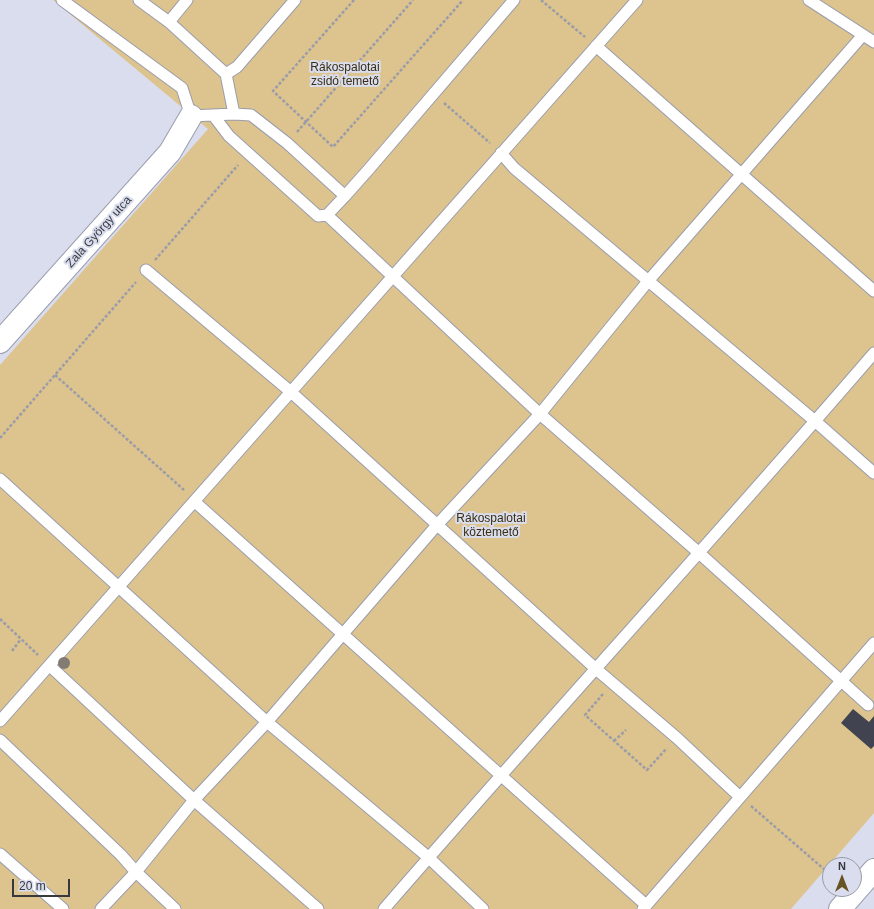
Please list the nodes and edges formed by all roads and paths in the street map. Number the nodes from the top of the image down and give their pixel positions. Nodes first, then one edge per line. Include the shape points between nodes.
1 (62, 0) edge
2 (139, 0) edge
3 (187, 0) edge
4 (295, 0) edge
5 (354, 0) edge
6 (413, 0) edge
7 (464, 0) edge
8 (514, 0) edge
9 (541, 0) edge
10 (637, 0) edge
11 (809, 0) edge
12 (168, 22) junction
13 (863, 35) junction
14 (874, 42) edge
15 (596, 46) junction
16 (226, 74) junction
17 (442, 102) dead end
18 (234, 114) junction
19 (213, 115) junction
20 (191, 116) junction
21 (306, 122) junction
22 (287, 143) junction
23 (501, 153) junction
24 (238, 165) dead end
25 (742, 174) junction
26 (345, 196) junction
27 (327, 215) junction
28 (146, 270) junction
29 (394, 276) junction
30 (649, 280) junction
31 (874, 291) edge
32 (0, 342) edge
33 (874, 353) edge
34 (55, 375) junction
35 (291, 392) junction
36 (540, 414) junction
37 (815, 421) junction
38 (0, 438) edge
39 (874, 473) edge
40 (0, 479) edge
41 (195, 502) junction
42 (437, 525) junction
43 (698, 552) junction
44 (118, 586) junction
45 (0, 619) edge
46 (343, 635) junction
47 (22, 639) junction
48 (874, 643) edge
49 (12, 650) dead end
50 (50, 666) junction
51 (596, 669) junction
52 (842, 680) junction
53 (613, 684) junction
54 (868, 705) dead end
55 (0, 721) edge
56 (267, 722) junction
57 (626, 730) dead end
58 (677, 738) junction
59 (0, 740) edge
60 (614, 741) junction
61 (500, 775) junction
62 (740, 797) junction
63 (194, 800) junction
64 (0, 854) edge
65 (428, 858) junction
66 (822, 867) edge
67 (874, 870) edge
68 (136, 872) junction
69 (644, 907) edge
70 (63, 909) edge
71 (101, 909) edge
72 (175, 909) edge
73 (318, 909) edge
74 (384, 909) edge
75 (483, 909) edge
76 (840, 909) edge

1 - 20 lane via 182,88
2 - 12 lane
3 - 12 lane
4 - 16 lane via 237,67
5 - 21 path via 273,91
6 - 21 path
7 - 21 path via 333,147
8 - 26 lane
9 - 15 path
10 - 15 lane
11 - 13 lane
12 - 16 lane
13 - 14 lane
13 - 25 lane
15 - 23 lane
15 - 25 lane
16 - 18 lane
17 - 23 path
18 - 19 lane
18 - 22 lane via 251,115
19 - 20 lane
19 - 27 lane via 228,136 318,216
20 - 32 street, Zala György utca via 170,152
21 - 22 path
22 - 26 lane
23 - 29 lane
23 - 30 lane via 514,168
24 - 28 path
25 - 30 lane
25 - 31 lane
26 - 27 lane
27 - 29 lane
28 - 34 path
28 - 35 lane
29 - 35 lane
29 - 36 lane
30 - 36 lane
30 - 37 lane
33 - 37 lane
34 - 38 path
34 - 41 path
35 - 41 lane
35 - 42 lane
36 - 42 lane
36 - 43 lane
37 - 39 lane
37 - 43 lane
40 - 44 lane
41 - 44 lane
41 - 46 lane
42 - 46 lane
42 - 51 lane
43 - 51 lane
43 - 52 lane
44 - 50 lane
44 - 56 lane
45 - 47 path
46 - 56 lane
46 - 61 lane
47 - 49 path
47 - 50 path
48 - 52 lane
50 - 55 lane
50 - 63 lane
51 - 53 lane
51 - 61 lane
52 - 54 lane
52 - 62 lane
53 - 58 lane
53 - 60 path via 586,715
56 - 63 lane
56 - 65 lane
57 - 60 path
58 - 60 path via 647,770
58 - 62 lane
59 - 68 lane via 122,855
61 - 65 lane
61 - 69 lane
62 - 66 path
62 - 69 lane
63 - 68 lane
63 - 73 lane
64 - 70 lane
65 - 74 lane
65 - 75 lane
67 - 76 street
68 - 71 lane
68 - 72 lane

